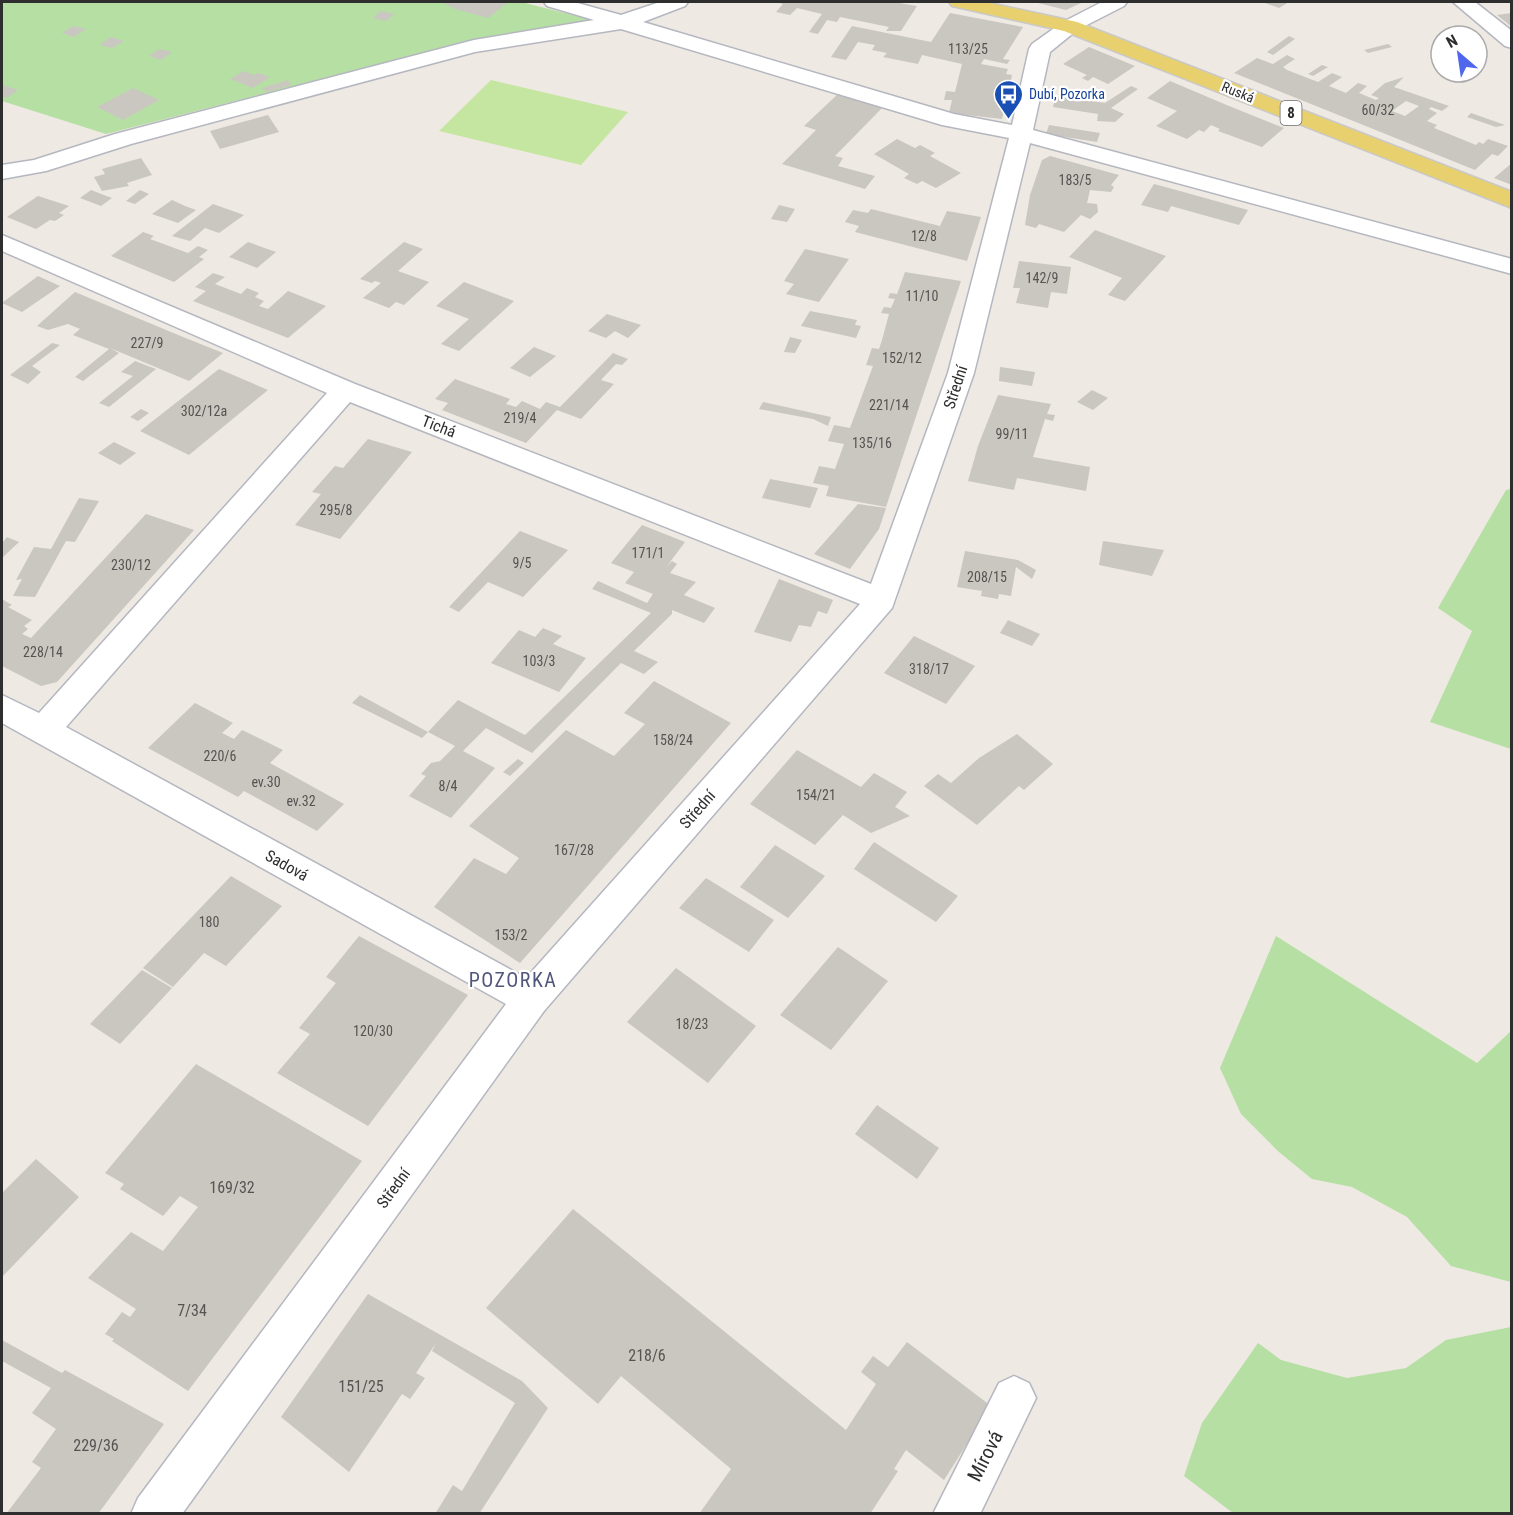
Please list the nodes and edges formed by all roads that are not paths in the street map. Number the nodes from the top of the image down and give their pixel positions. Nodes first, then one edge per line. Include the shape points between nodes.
1 (554, 2) edge
2 (678, 2) edge
3 (960, 2) edge
4 (1117, 2) edge
5 (1463, 2) edge
6 (623, 22) junction
7 (1070, 26) junction
8 (1512, 42) edge
9 (1021, 134) junction
10 (2, 172) edge
11 (1512, 201) edge
12 (2, 242) edge
13 (1512, 267) edge
14 (345, 390) junction
15 (880, 600) junction
16 (2, 708) edge
17 (44, 731) junction
18 (531, 999) junction
19 (1014, 1398) dead end
20 (154, 1514) edge
21 (956, 1514) edge

1 - 6 street
2 - 6 street
3 - 7 main road, Ruská / 8
4 - 7 street, Střední
5 - 8 street
6 - 9 street via 950,120
6 - 10 street via 474,46 123,139 38,166
7 - 9 street, Střední via 1040,49
7 - 11 main road, Ruská / 8
9 - 13 street
9 - 15 street, Střední via 961,373
12 - 14 street, Tichá
14 - 15 street, Tichá
14 - 17 street
15 - 18 street, Střední
16 - 17 street, Sadová
17 - 18 street, Sadová
18 - 20 street, Střední
19 - 21 street, Mírová

